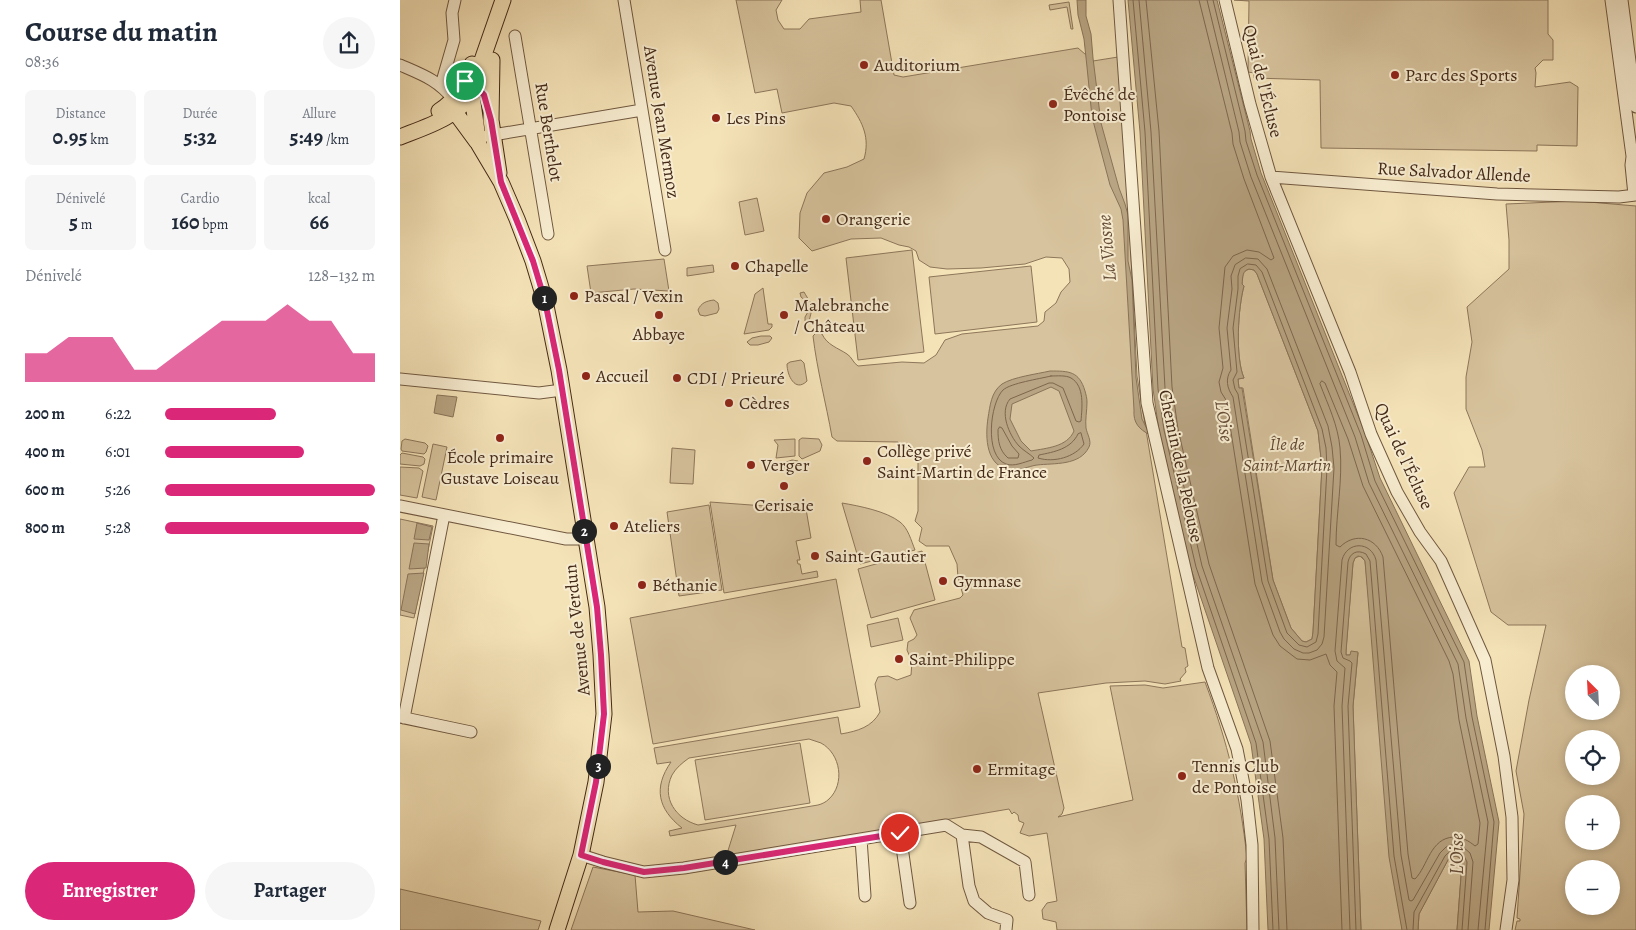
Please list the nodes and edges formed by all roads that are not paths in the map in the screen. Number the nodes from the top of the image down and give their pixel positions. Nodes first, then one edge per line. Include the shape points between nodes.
1 (455, 0) edge
2 (507, 0) edge
3 (624, 0) edge
4 (1119, 0) edge
5 (1225, 0) edge
6 (1611, 0) edge
7 (1622, 0) edge
8 (515, 36) dead end
9 (492, 60) junction
10 (400, 65) edge
11 (473, 91) junction
12 (450, 98) junction
13 (1636, 107) edge
14 (642, 110) junction
15 (400, 126) edge
16 (492, 128) junction
17 (531, 128) junction
18 (400, 136) edge
19 (478, 141) junction
20 (1634, 161) edge
21 (1271, 177) junction
22 (501, 182) junction
23 (1635, 195) edge
24 (548, 234) dead end
25 (665, 250) dead end
26 (400, 379) edge
27 (562, 390) junction
28 (400, 506) edge
29 (444, 515) junction
30 (585, 539) junction
31 (402, 718) edge
32 (471, 732) dead end
33 (900, 833) junction
34 (962, 835) junction
35 (861, 839) junction
36 (581, 855) junction
37 (1028, 895) dead end
38 (865, 896) dead end
39 (910, 903) dead end
40 (557, 930) edge
41 (1006, 930) edge
42 (1253, 930) edge
43 (1506, 930) edge

1 - 12 street
2 - 9 main road
2 - 11 main road
3 - 14 street, Avenue Jean Mermoz
4 - 42 street, Chemin de la Pelouse via 1147,403 1208,668 1237,749 1252,845
5 - 21 street, Quai de l'Écluse
6 - 20 street
7 - 13 street
8 - 17 street, Rue Berthelot
9 - 11 main road via 486,75
9 - 16 main road, Avenue de Verdun
10 - 12 street via 430,78
11 - 12 main road
11 - 16 main road via 484,95
11 - 19 main road, Avenue de Verdun
12 - 15 main road via 437,112
12 - 18 main road via 438,122
12 - 19 main road
14 - 17 street
14 - 25 street, Avenue Jean Mermoz
16 - 17 street
16 - 19 street
16 - 22 main road, Avenue de Verdun
17 - 24 street, Rue Berthelot
19 - 22 main road, Avenue de Verdun
20 - 23 street via 1631,165
21 - 23 street, Rue Salvador Allende via 1497,194
21 - 43 street, Quai de l'Écluse via 1350,372 1378,451 1397,492 1435,551 1485,660 1512,817 1513,880
22 - 27 main road, Avenue de Verdun via 533,261 545,301
26 - 27 street via 539,393
27 - 30 main road, Avenue de Verdun
28 - 29 street
29 - 30 street via 566,539
29 - 31 street
30 - 36 main road, Avenue de Verdun via 599,629 604,714 596,782
31 - 32 street
33 - 34 street via 946,825
33 - 35 street
33 - 39 street
34 - 37 street via 981,837 1025,862
34 - 41 street via 974,902 988,913 1007,920
35 - 36 street via 644,872
35 - 38 street
36 - 40 main road, Avenue de Verdun

